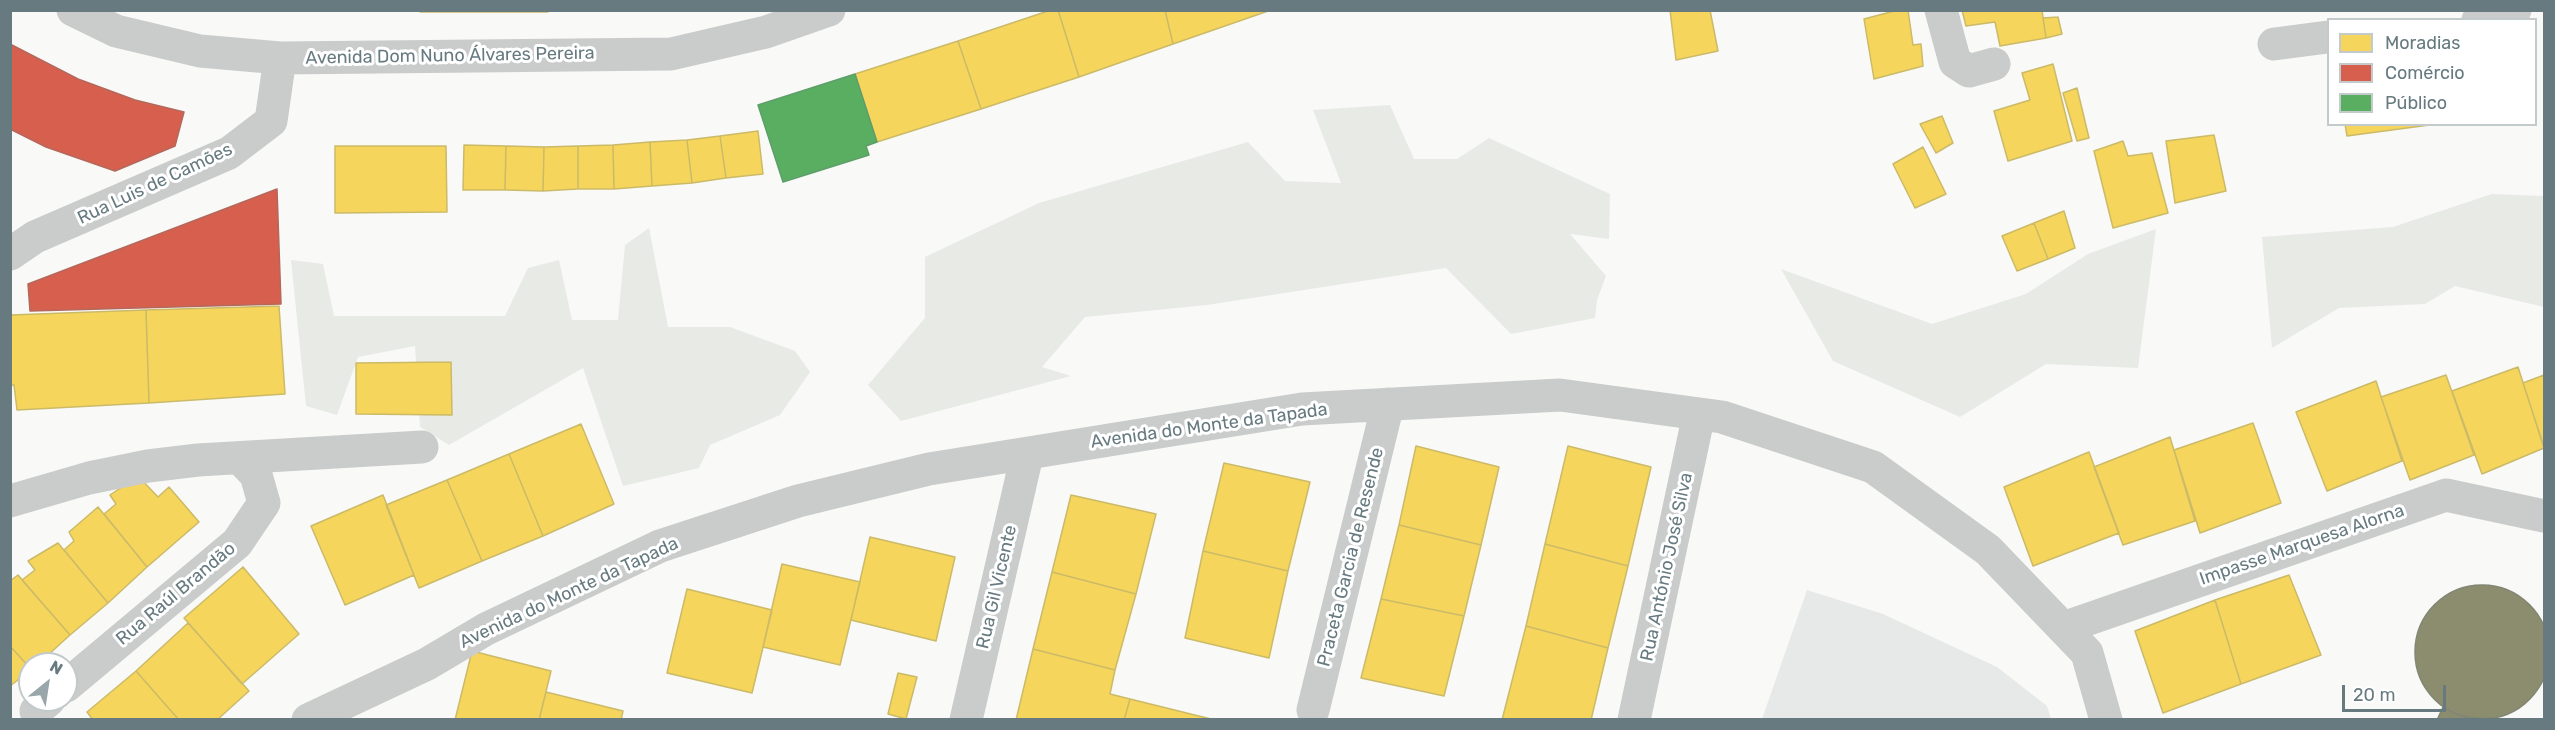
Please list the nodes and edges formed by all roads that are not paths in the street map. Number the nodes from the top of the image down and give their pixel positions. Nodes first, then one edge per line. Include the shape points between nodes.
1 (73, 10) edge
2 (829, 10) edge
3 (1941, 10) edge
4 (2515, 10) edge
5 (2492, 18) edge
6 (2327, 37) edge
7 (2274, 44) dead end
8 (280, 58) junction
9 (1994, 64) dead end
10 (10, 254) edge
11 (1388, 404) junction
12 (1699, 414) junction
13 (422, 447) dead end
14 (1027, 455) junction
15 (240, 458) junction
16 (10, 501) edge
17 (2544, 516) edge
18 (2062, 628) junction
19 (78, 676) edge
20 (1313, 710) dead end
21 (315, 718) edge
22 (966, 720) edge
23 (1635, 720) edge
24 (2106, 720) edge

1 - 8 street, Avenida Dom Nuno Álvares Pereira via 116,31 200,51
2 - 8 street, Avenida Dom Nuno Álvares Pereira via 766,32 671,54
3 - 9 street via 1955,62 1968,71
4 - 5 street
6 - 7 street
8 - 10 street, Rua Luis de Camões via 271,122 229,153 35,237
11 - 12 street, Avenida do Monte da Tapada via 1560,395
11 - 14 street, Avenida do Monte da Tapada via 1302,409
11 - 20 street, Praceta Garcia de Resende
12 - 18 street, Avenida do Monte da Tapada via 1722,417 1873,467 1988,550
12 - 23 street, Rua António José Silva
13 - 15 street
14 - 21 street, Avenida do Monte da Tapada via 929,469 798,501 660,546 486,629 427,664
14 - 22 street, Rua Gil Vicente
15 - 16 street via 148,466
15 - 19 street, Rua Raúl Brandão via 256,476 264,503 237,543
17 - 18 street, Impasse Marquesa Alorna via 2446,495
18 - 24 street, Avenida do Monte da Tapada via 2087,653

